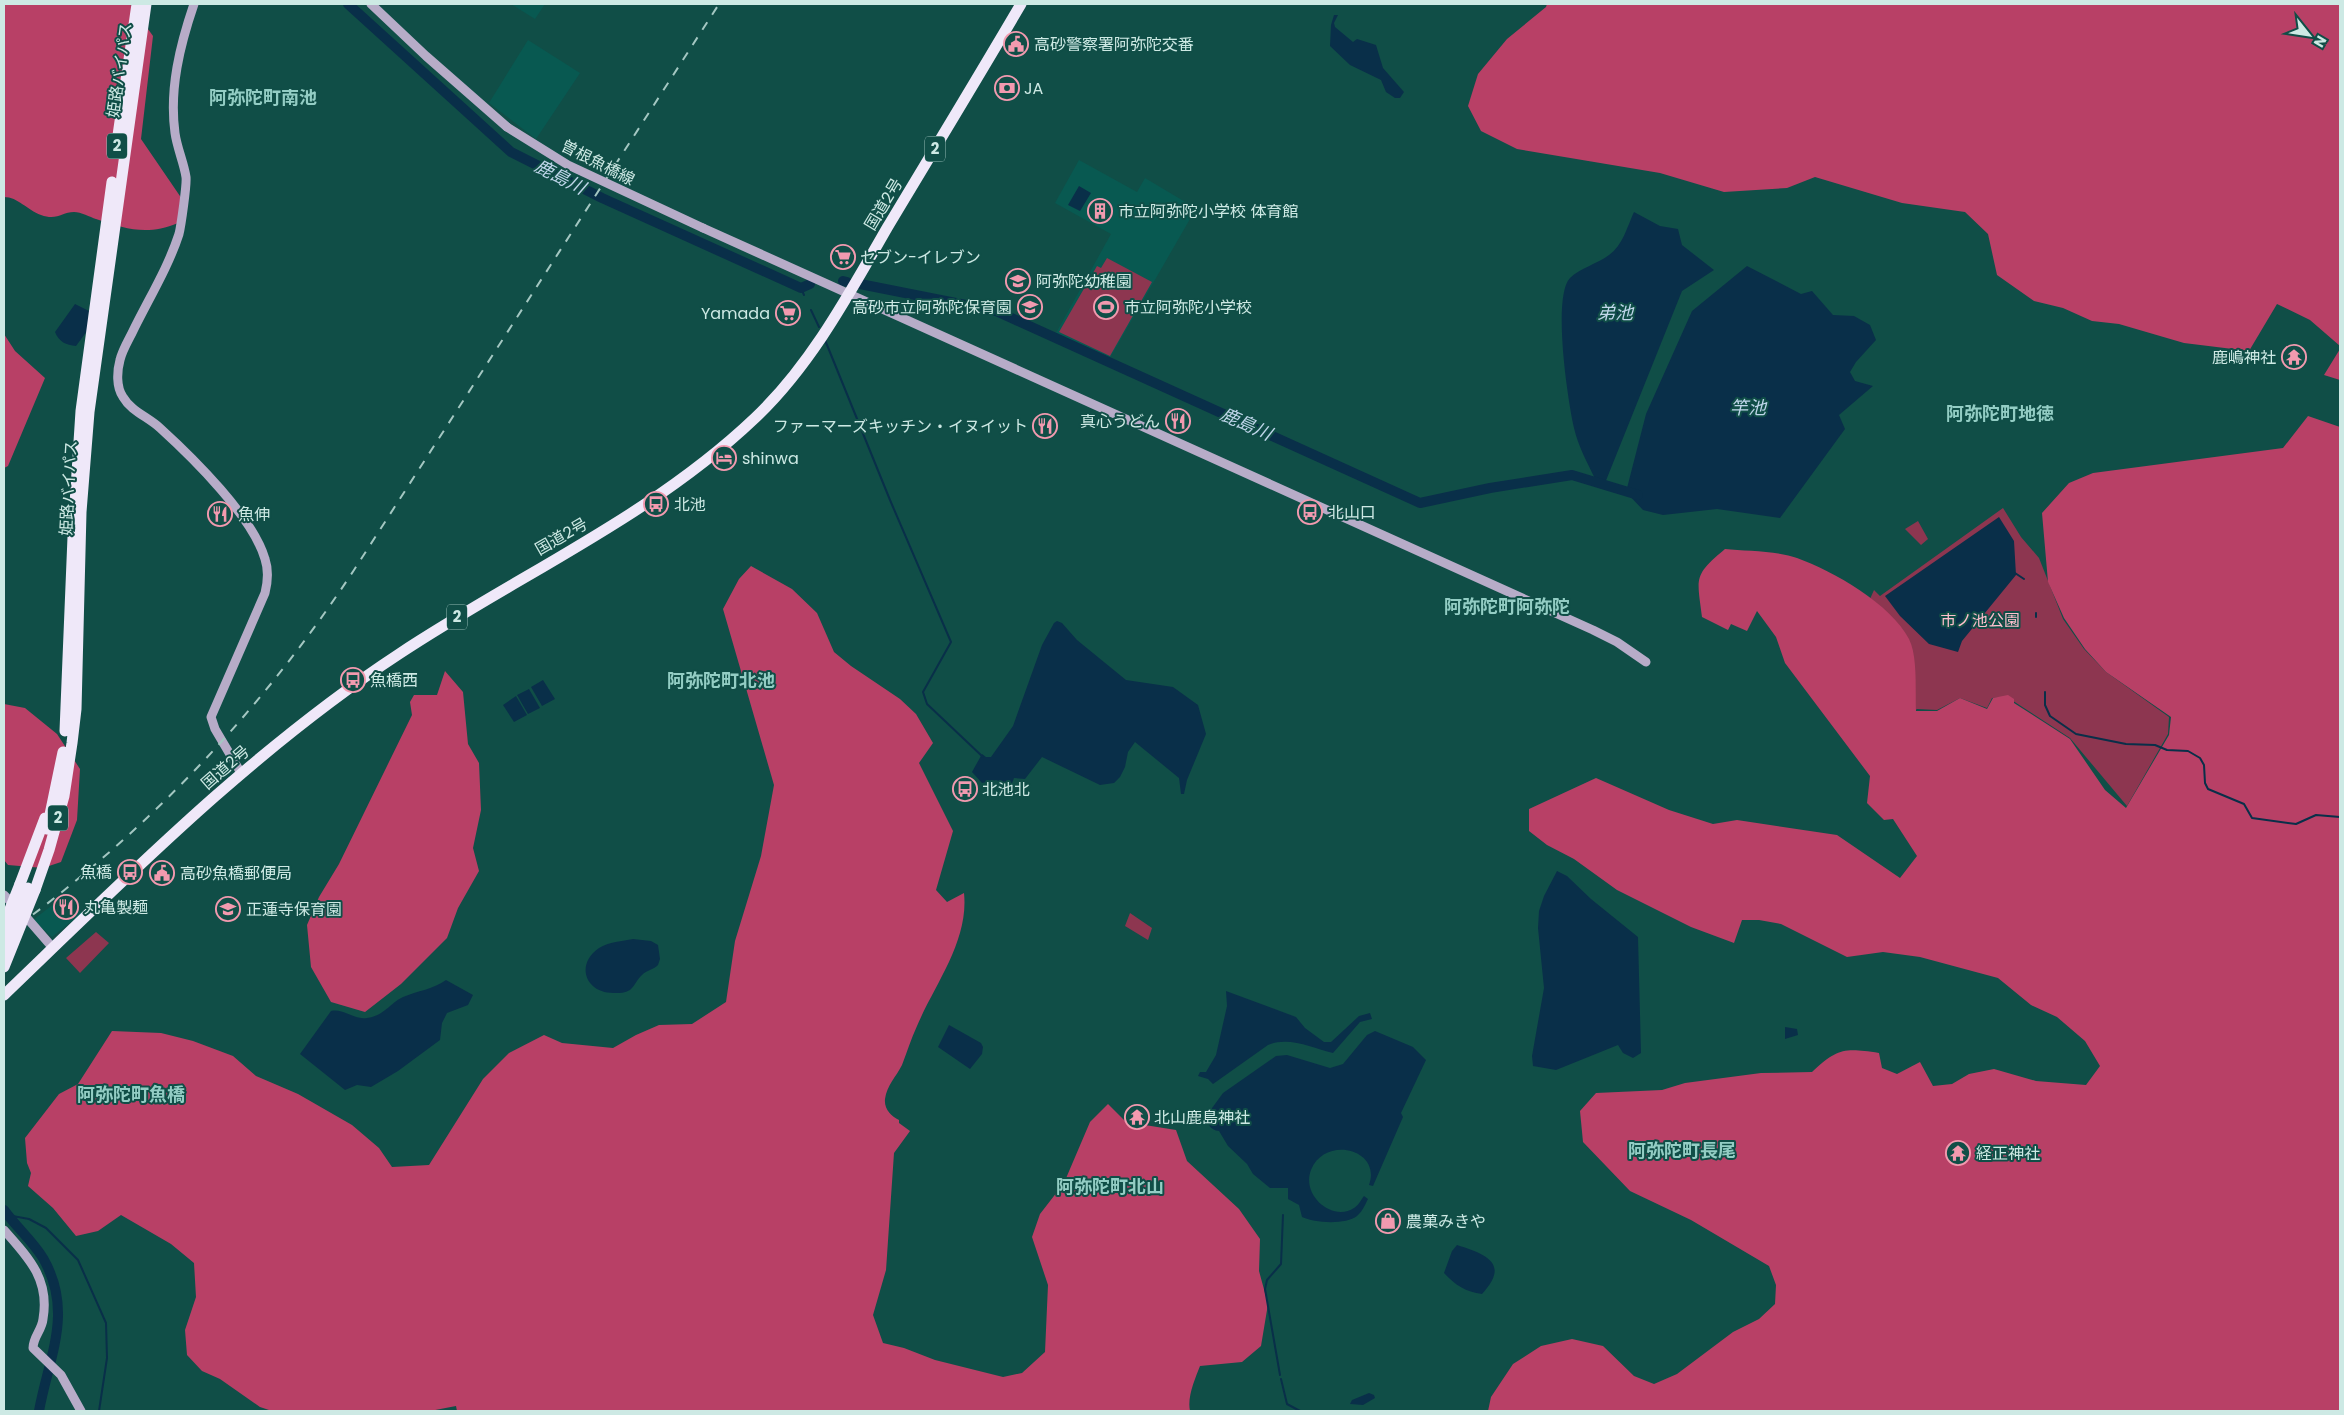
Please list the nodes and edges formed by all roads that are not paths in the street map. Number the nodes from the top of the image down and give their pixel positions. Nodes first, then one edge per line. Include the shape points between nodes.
1 (137, 4) edge
2 (146, 4) edge
3 (194, 4) edge
4 (370, 4) edge
5 (1021, 4) edge
6 (138, 27) junction
7 (847, 294) junction
8 (1646, 662) dead end
9 (241, 773) junction
10 (28, 887) junction
11 (4, 895) edge
12 (4, 924) edge
13 (4, 946) edge
14 (51, 947) junction
15 (4, 967) edge
16 (4, 984) edge
17 (4, 995) edge
18 (4, 1230) edge
19 (81, 1411) edge

1 - 6 highway, 姫路バイパス / 2
2 - 6 highway, 姫路バイパス / 2
3 - 9 street via 181,43 175,78 175,134 186,177 179,232 120,358 118,374 122,396 192,457 246,524 266,561 268,578 265,593 211,717
4 - 7 street, 曽根魚橋線, bridge via 507,127 568,165
5 - 7 highway, 国道2号 / 2
6 - 10 highway, 姫路バイパス / 2 via 85,412 66,746 48,827
7 - 8 street, 曽根魚橋線 via 1593,630
7 - 9 highway, 国道2号 / 2 via 810,353 769,404 689,474 627,518 506,586 398,654 342,693
9 - 14 highway, 国道2号 / 2
10 - 12 highway, bridge
10 - 13 highway, 姫路バイパス / 2, bridge
10 - 15 highway, 姫路バイパス / 2, bridge
11 - 14 street
14 - 16 highway
14 - 17 highway, 国道2号 / 2
18 - 19 street via 26,1253 41,1284 45,1310 43,1324 33,1344 37,1354 61,1375

